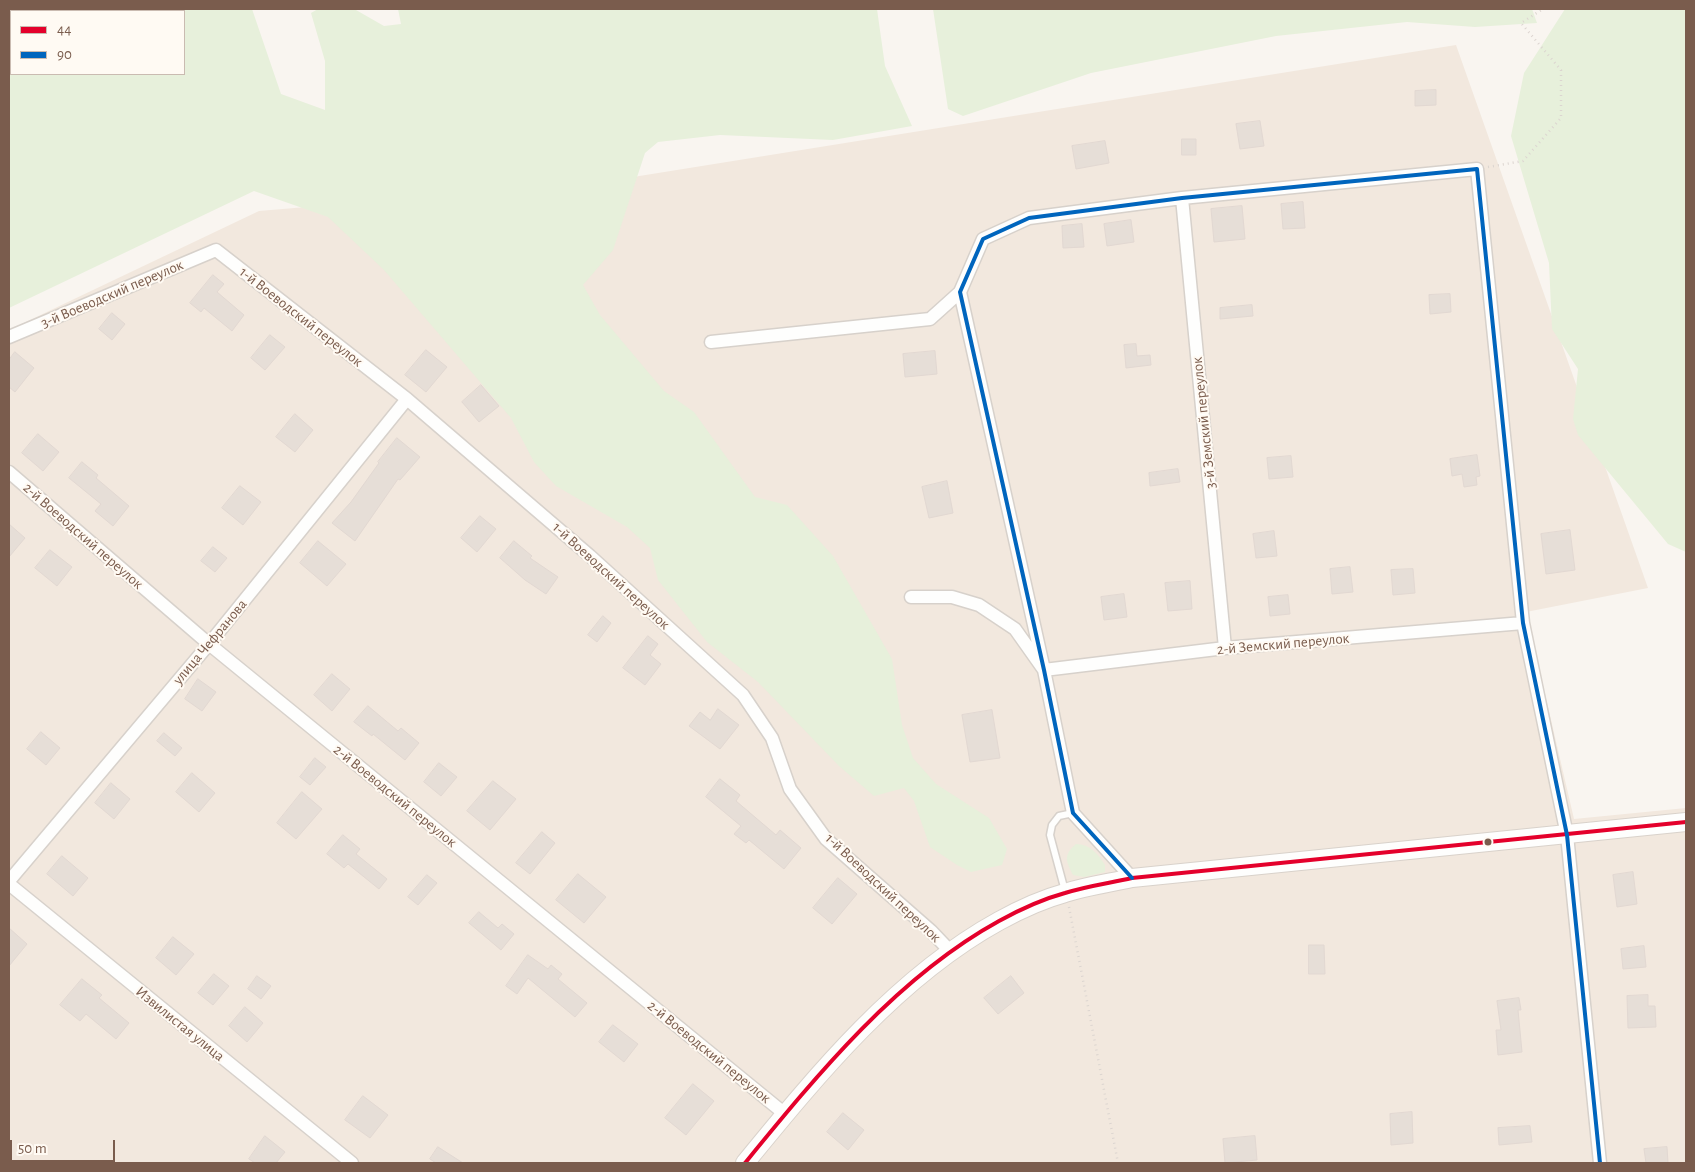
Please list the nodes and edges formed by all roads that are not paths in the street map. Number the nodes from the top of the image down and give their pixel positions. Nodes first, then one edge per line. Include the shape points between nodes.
1 (1182, 198) junction
2 (216, 250) joint
3 (960, 292) junction
4 (9, 337) edge
5 (711, 342) dead end
6 (407, 399) junction
7 (9, 472) edge
8 (911, 597) dead end
9 (1523, 623) junction
10 (208, 644) junction
11 (1225, 648) junction
12 (1044, 670) junction
13 (1073, 814) junction
14 (1686, 822) edge
15 (1567, 836) junction
16 (1132, 878) junction
17 (9, 883) edge
18 (1065, 892) junction
19 (951, 952) junction
20 (785, 1114) junction
21 (352, 1163) edge
22 (744, 1163) edge
23 (1595, 1163) edge
24 (1600, 1163) edge

1 - 3 street via 1029,218 983,239
1 - 9 street via 1477,169
1 - 11 street, 3-й Земский переулок
2 - 4 street, 3-й Воеводский переулок
2 - 6 street, 1-й Воеводский переулок
3 - 5 street via 930,319
3 - 12 street
6 - 10 street, улица Чефранова
6 - 19 street, 1-й Воеводский переулок via 590,556 743,695 772,738 790,789 826,838
7 - 10 street, 2-й Воеводский переулок
8 - 12 street via 952,597 979,605 1015,629
9 - 11 street, 2-й Земский переулок
9 - 15 street
10 - 17 street, улица Чефранова
10 - 20 street, 2-й Воеводский переулок
11 - 12 street, 2-й Земский переулок
12 - 13 street
13 - 16 street
13 - 18 lane via 1060,816 1052,825 1050,835
14 - 15 street
15 - 16 street
15 - 24 street
16 - 18 street
17 - 21 street, Извилистая улица
18 - 19 street via 999,921
19 - 20 street via 861,1030
20 - 22 street
23 - 24 street

